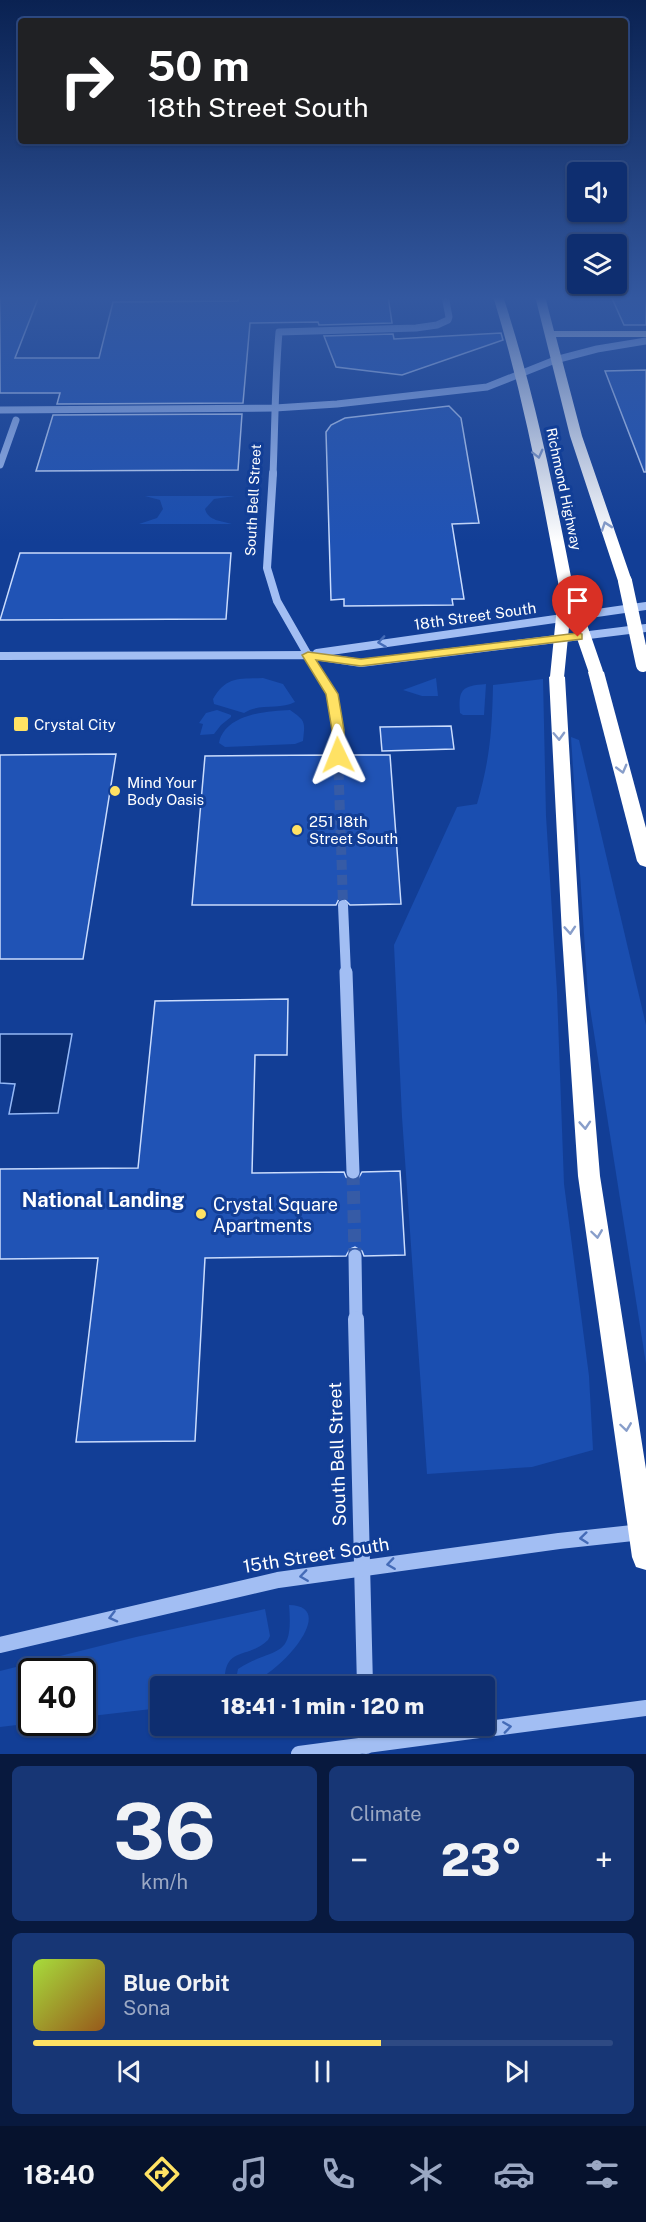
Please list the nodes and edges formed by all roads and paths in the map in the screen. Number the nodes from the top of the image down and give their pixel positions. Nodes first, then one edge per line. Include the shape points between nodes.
1 (275, 378) edge
2 (508, 378) edge
3 (520, 378) edge
4 (560, 378) edge
5 (275, 408) junction
6 (0, 410) edge
7 (16, 420) dead end
8 (0, 465) edge
9 (624, 581) junction
10 (566, 587) junction
11 (646, 606) edge
12 (646, 617) edge
13 (646, 628) edge
14 (308, 655) junction
15 (0, 656) edge
16 (645, 669) edge
17 (338, 755) tunnel mouth
18 (646, 861) edge
19 (343, 905) tunnel mouth
20 (354, 1172) tunnel mouth
21 (355, 1256) tunnel mouth
22 (644, 1544) edge
23 (362, 1568) junction
24 (0, 1645) edge
25 (365, 1676) edge
26 (646, 1708) edge
27 (366, 1736) edge
28 (366, 1746) junction
29 (299, 1754) edge

1 - 5 street, South Bell Street
2 - 5 street via 487,387
3 -> 10 highway, Richmond Highway
9 -> 4 highway, Richmond Highway
5 - 6 street
5 - 14 street, South Bell Street via 267,568 277,601
7 - 8 street
9 - 12 highway, bridge
9 - 16 highway, Richmond Highway, bridge
10 -> 18 highway, Richmond Highway, bridge via 596,672
10 -> 22 highway, bridge via 557,677 589,1176
11 -> 14 street, 18th Street South
13 - 14 street, 18th Street South via 361,663
14 - 15 street, 18th Street South
14 - 17 street, South Bell Street via 332,694
19 - 20 street
21 - 23 street, South Bell Street
22 -> 23 street, 15th Street South via 559,1541
23 -> 24 street, 15th Street South via 248,1586
23 - 25 street, South Bell Street
28 -> 26 street
27 - 28 street
28 - 29 street

